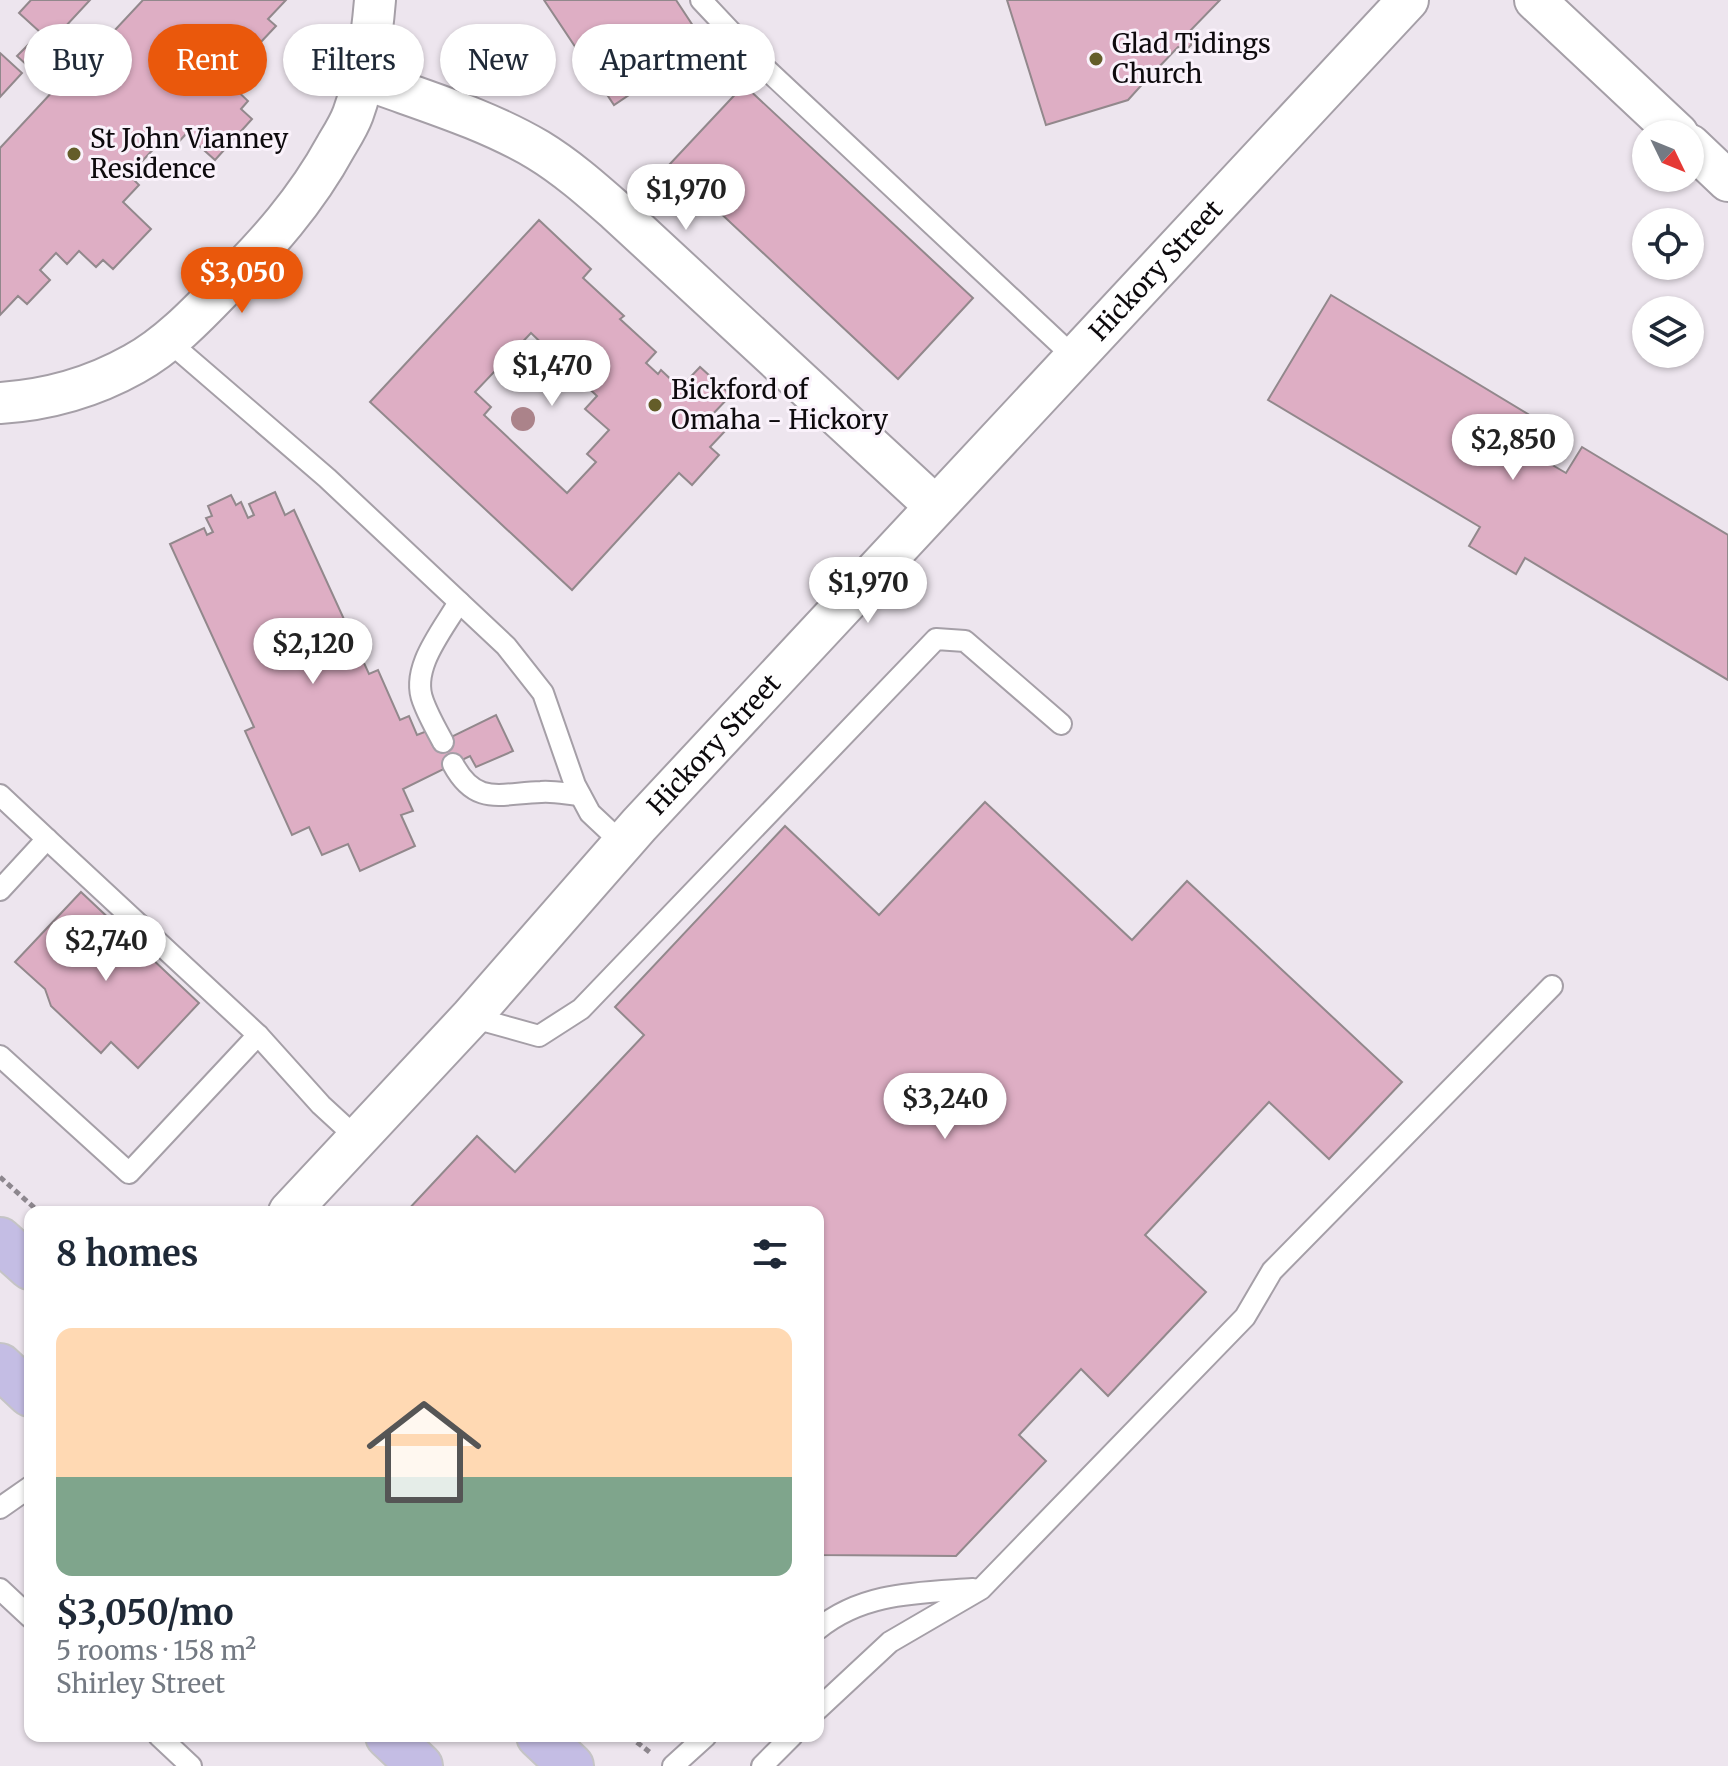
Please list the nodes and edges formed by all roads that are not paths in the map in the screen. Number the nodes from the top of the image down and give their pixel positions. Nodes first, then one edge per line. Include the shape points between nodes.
1 (375, 0) edge
2 (701, 0) edge
3 (1408, 0) edge
4 (1535, 0) edge
5 (374, 24) edge
6 (358, 96) edge
7 (411, 96) edge
8 (1663, 120) edge
9 (1704, 158) edge
10 (1728, 181) edge
11 (167, 340) junction
12 (1074, 357) junction
13 (0, 403) edge
14 (935, 506) junction
15 (459, 602) junction
16 (1061, 724) dead end
17 (443, 742) dead end
18 (453, 764) dead end
19 (0, 795) edge
20 (580, 795) junction
21 (47, 839) junction
22 (623, 844) junction
23 (0, 890) edge
24 (1552, 986) dead end
25 (471, 1017) junction
26 (258, 1035) junction
27 (0, 1056) edge
28 (358, 1139) junction
29 (295, 1206) edge
30 (0, 1240) edge
31 (24, 1262) edge
32 (0, 1366) edge
33 (24, 1388) edge
34 (24, 1491) edge
35 (0, 1508) edge
36 (0, 1589) edge
37 (981, 1589) junction
38 (24, 1611) edge
39 (824, 1624) edge
40 (824, 1703) edge
41 (165, 1742) edge
42 (394, 1742) edge
43 (545, 1742) edge
44 (699, 1742) edge
45 (786, 1742) edge
46 (191, 1766) edge
47 (420, 1766) edge
48 (571, 1766) edge
49 (673, 1766) edge
50 (762, 1766) edge

1 - 5 street
2 - 12 lane via 765,68
3 - 12 street, Hickory Street
4 - 8 street
6 - 11 street via 353,115 304,200 260,251
7 - 14 street via 497,128 572,173
9 - 10 street
11 - 13 street via 138,362 89,385 50,397
11 - 15 lane via 327,478
12 - 14 street, Hickory Street
14 - 22 street, Hickory Street
15 - 17 lane via 419,678 421,699
15 - 20 lane via 506,646 543,693
16 - 25 lane via 965,641 936,639 581,1009 539,1036
18 - 20 lane via 462,780 479,792
19 - 21 lane
20 - 22 lane via 590,813
21 - 23 lane
21 - 26 lane
22 - 25 street, Hickory Street
24 - 37 lane via 1272,1271 1245,1317
25 - 28 street, Hickory Street
26 - 27 lane via 129,1173
26 - 28 lane
28 - 29 street, Hickory Street
30 - 31 main road
32 - 33 main road
34 - 35 lane
36 - 38 lane
37 - 39 lane via 893,1595 864,1602
37 - 40 lane via 890,1642
41 - 46 lane
42 - 47 main road
43 - 48 main road
44 - 49 lane
45 - 50 lane

